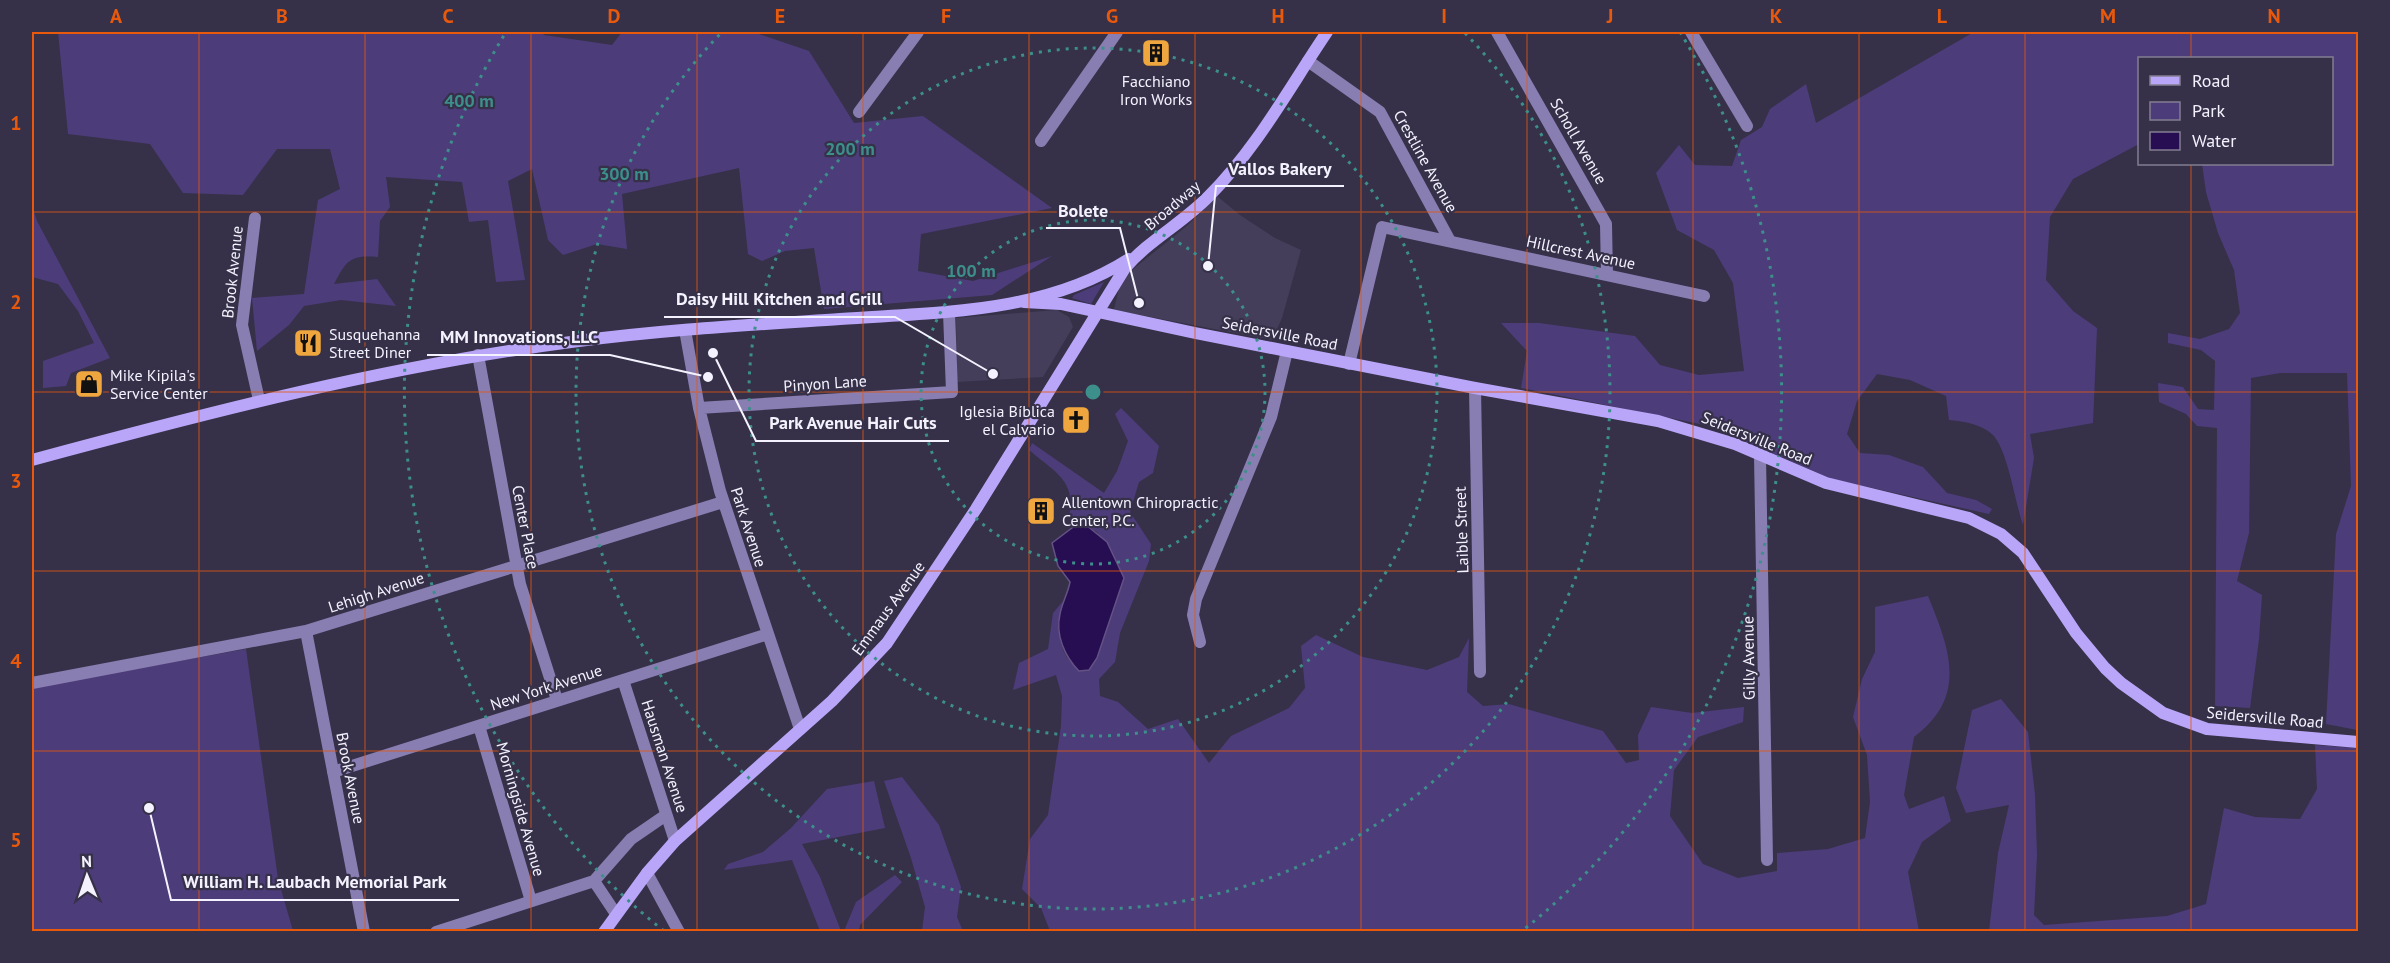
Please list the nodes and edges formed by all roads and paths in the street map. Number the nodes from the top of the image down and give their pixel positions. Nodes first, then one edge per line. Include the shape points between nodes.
1 (918, 32) edge
2 (1117, 32) edge
3 (1327, 32) edge
4 (1497, 32) edge
5 (1691, 32) edge
6 (1308, 61) junction
7 (859, 112) dead end
8 (1747, 126) dead end
9 (1041, 141) dead end
10 (255, 218) dead end
11 (1450, 241) junction
12 (1145, 249) junction
13 (1607, 275) junction
14 (1704, 296) dead end
15 (1024, 302) junction
16 (949, 312) junction
17 (1098, 313) junction
18 (685, 330) junction
19 (1287, 351) junction
20 (478, 355) junction
21 (1349, 364) junction
22 (1475, 388) junction
23 (259, 400) junction
24 (699, 408) junction
25 (1760, 456) junction
26 (32, 460) edge
27 (723, 502) junction
28 (517, 566) junction
29 (306, 631) junction
30 (768, 634) junction
31 (1200, 642) dead end
32 (1480, 672) dead end
33 (623, 680) junction
34 (32, 683) edge
35 (557, 700) junction
36 (479, 726) junction
37 (800, 729) junction
38 (2358, 741) edge
39 (333, 772) junction
40 (666, 815) junction
41 (675, 842) junction
42 (1767, 860) dead end
43 (647, 873) junction
44 (594, 881) junction
45 (531, 901) junction
46 (616, 914) junction
47 (363, 932) edge
48 (436, 932) edge
49 (604, 932) edge
50 (679, 932) edge

1 - 7 street
2 - 9 street
3 - 6 main road, Broadway
4 - 13 street, Scholl Avenue via 1606,224
5 - 8 street
6 - 11 street, Crestline Avenue via 1380,112
6 - 12 main road, Broadway via 1233,170 1179,224
10 - 23 street, Brook Avenue via 242,325
11 - 13 street, Hillcrest Avenue
11 - 21 street, Hillcrest Avenue via 1382,227
12 - 15 main road via 1077,286
12 - 17 main road, Broadway via 1125,268
13 - 14 street, Hillcrest Avenue
15 - 16 main road
15 - 17 main road, Seidersville Road via 1061,304
16 - 18 main road
16 - 24 street, Pinyon Lane via 952,392
17 - 19 main road, Seidersville Road
17 - 37 main road, Emmaus Avenue via 906,617 861,673
18 - 20 main road
18 - 24 street, Park Avenue
19 - 21 main road, Seidersville Road
19 - 31 street via 1271,417 1196,599 1193,615
20 - 23 main road
20 - 28 street, Center Place
21 - 22 main road, Seidersville Road
22 - 25 main road, Seidersville Road via 1658,421 1735,444
22 - 32 street, Laible Street
23 - 26 main road
24 - 27 street, Park Avenue
25 - 38 main road, Seidersville Road via 1826,483 1969,518 2001,534 2031,562 2076,633 2105,668 2172,718 2219,730
25 - 42 street, Gilly Avenue
27 - 28 street, Lehigh Avenue
27 - 30 street, Park Avenue
28 - 29 street, Lehigh Avenue
28 - 35 street, Center Place
29 - 34 street, Lehigh Avenue
29 - 39 street, Brook Avenue
30 - 33 street, New York Avenue
30 - 37 street, Park Avenue
33 - 35 street, New York Avenue
33 - 40 street, Hausman Avenue
35 - 36 street, New York Avenue
36 - 39 street, New York Avenue
36 - 45 street, Morningside Avenue
37 - 41 main road, Emmaus Avenue
39 - 47 street, Brook Avenue
40 - 41 street, Hausman Avenue
40 - 44 street via 631,839
41 - 43 main road, Emmaus Avenue
43 - 46 main road, Emmaus Avenue
43 - 50 street
44 - 45 street
44 - 46 street
45 - 48 street
46 - 49 main road, Emmaus Avenue

